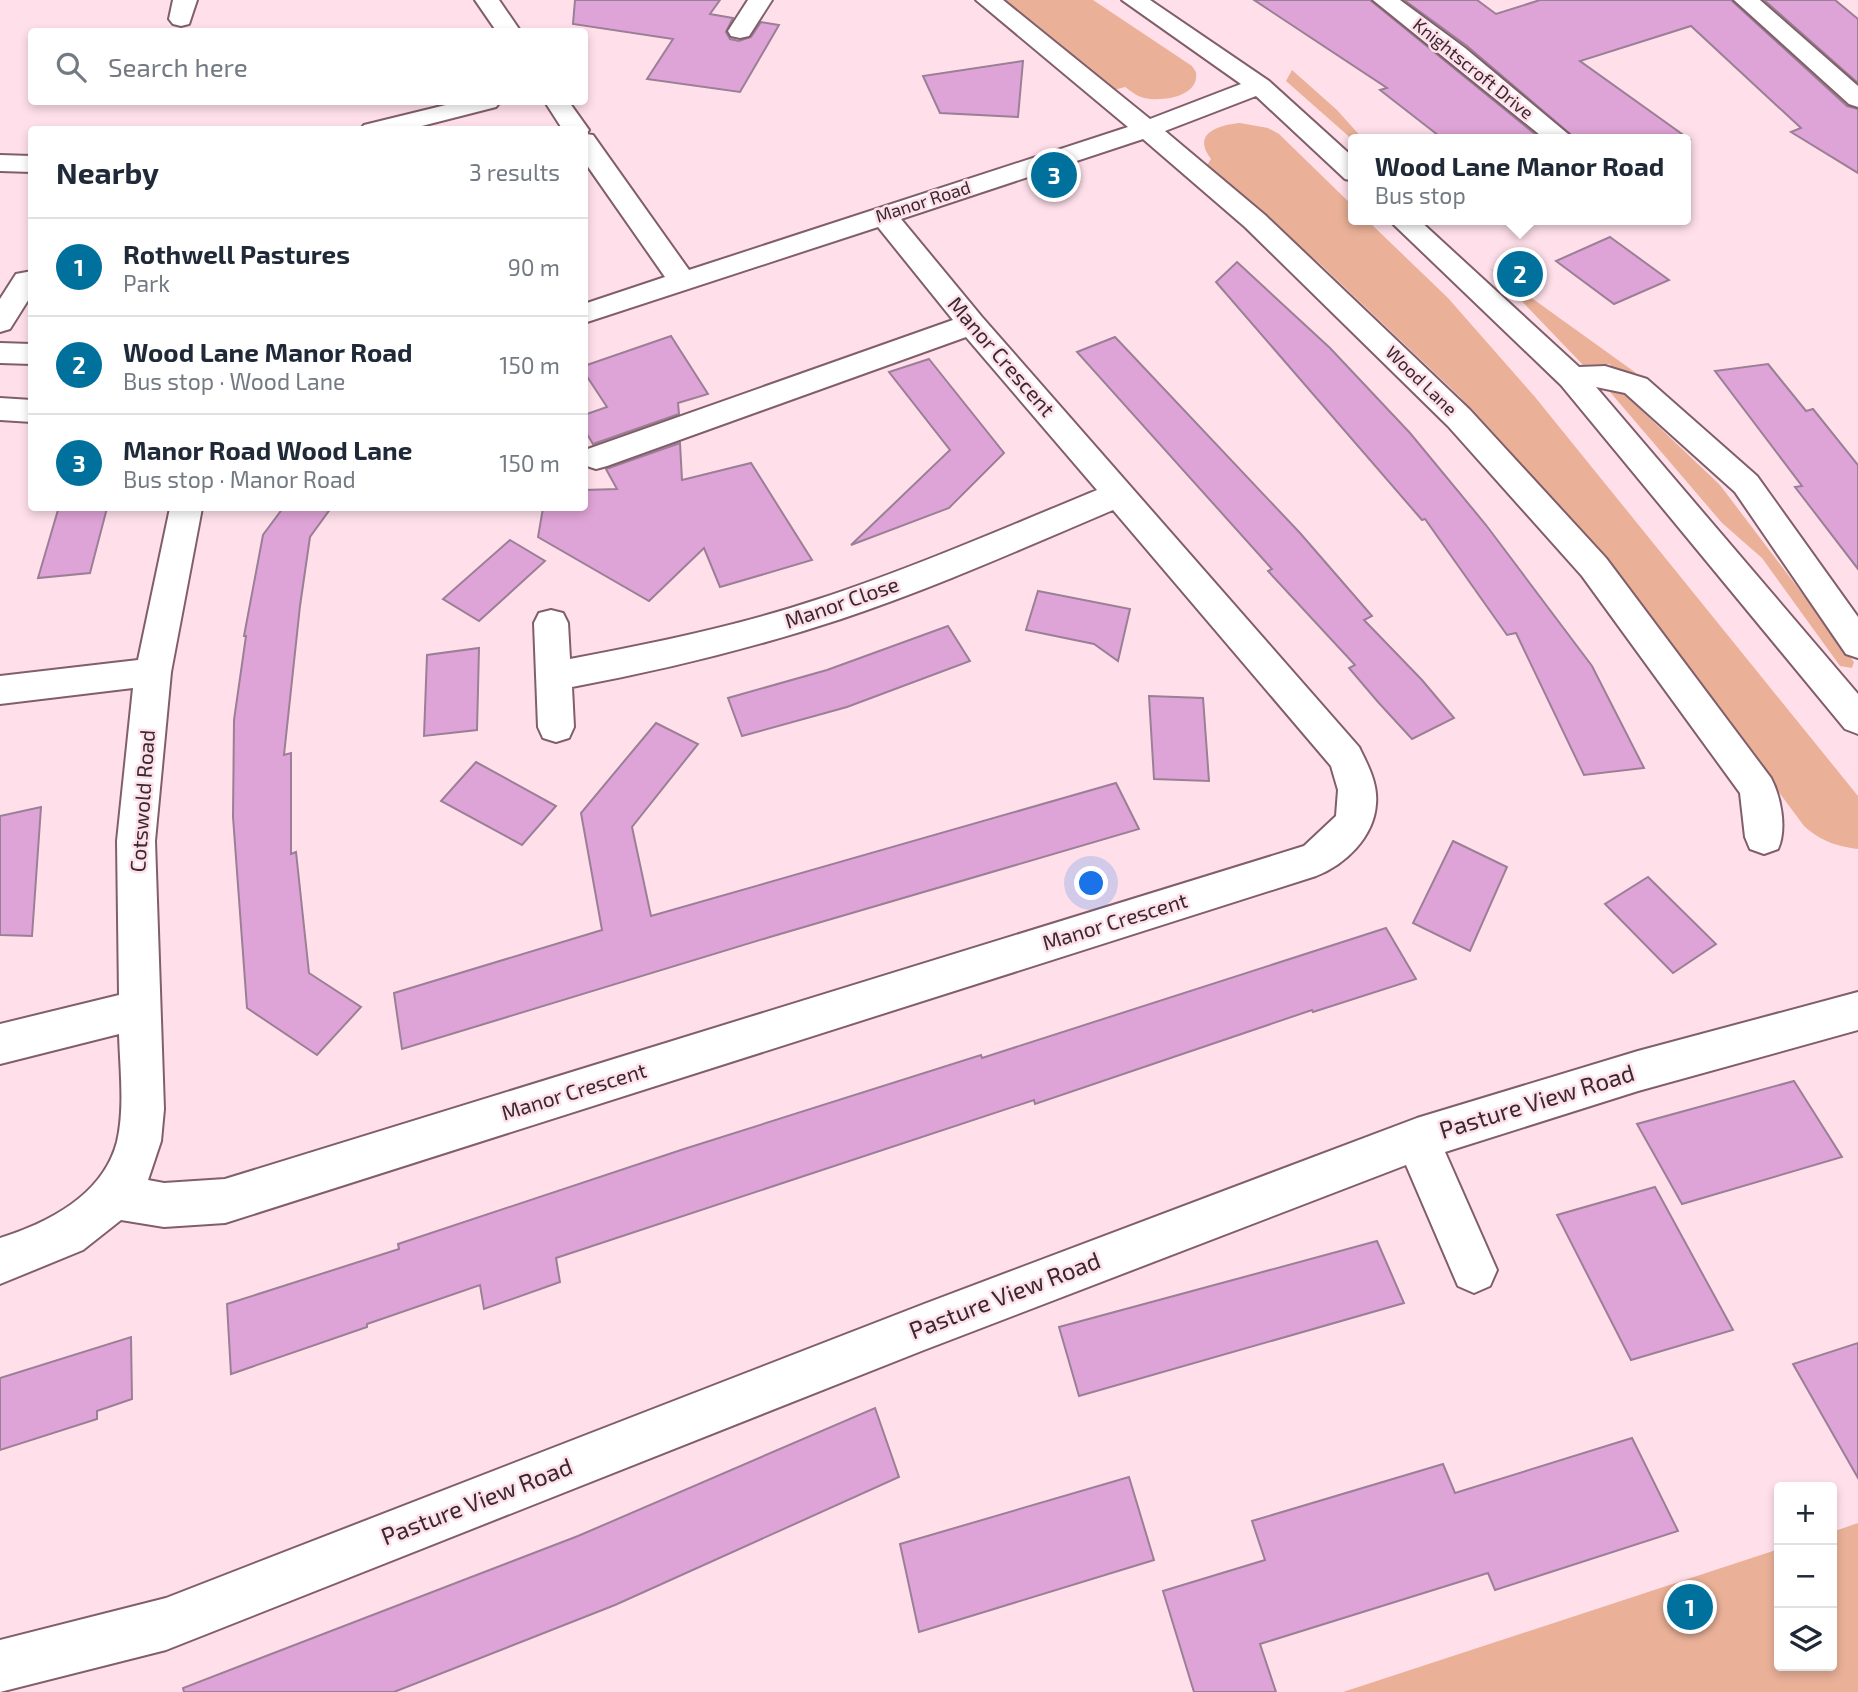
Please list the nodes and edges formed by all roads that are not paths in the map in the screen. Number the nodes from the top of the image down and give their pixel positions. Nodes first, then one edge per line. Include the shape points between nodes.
1 (760, 0) edge
2 (988, 0) edge
3 (1134, 0) edge
4 (1385, 0) edge
5 (1746, 0) edge
6 (493, 1) edge
7 (507, 28) edge
8 (740, 31) dead end
9 (1260, 86) junction
10 (1858, 99) edge
11 (475, 105) edge
12 (559, 105) edge
13 (389, 126) edge
14 (573, 126) edge
15 (1147, 129) junction
16 (1555, 134) edge
17 (588, 147) edge
18 (0, 163) edge
19 (28, 164) edge
20 (1348, 167) edge
21 (883, 215) junction
22 (1408, 225) edge
23 (28, 280) edge
24 (684, 283) junction
25 (588, 313) edge
26 (0, 322) edge
27 (972, 324) junction
28 (0, 353) edge
29 (28, 354) edge
30 (1572, 378) junction
31 (0, 409) edge
32 (28, 411) edge
33 (596, 458) dead end
34 (1119, 494) junction
35 (185, 511) edge
36 (551, 623) dead end
37 (1858, 644) edge
38 (153, 672) junction
39 (553, 677) junction
40 (0, 690) edge
41 (1852, 700) edge
42 (556, 727) dead end
43 (1764, 837) dead end
44 (141, 1009) junction
45 (1858, 1011) edge
46 (0, 1044) edge
47 (1417, 1139) junction
48 (119, 1187) junction
49 (0, 1261) edge
50 (1474, 1270) dead end
51 (0, 1666) edge

1 - 8 street
2 - 15 street, Wood Lane
3 - 9 street
4 - 16 street, Knightscroft Drive
5 - 10 street
6 - 7 street
9 - 15 street, Manor Road
9 - 20 street
11 - 13 street
12 - 14 street
15 - 21 street, Manor Road
15 - 43 street, Wood Lane via 1255,221 1459,418 1594,567 1758,789
17 - 24 street
18 - 19 street
21 - 24 street, Manor Road
21 - 27 street, Manor Crescent
22 - 30 street
23 - 26 street
24 - 25 street, Manor Road
27 - 33 street
27 - 34 street, Manor Crescent
28 - 29 street
30 - 37 street via 1605,376 1636,386 1746,484
30 - 41 street
31 - 32 street
34 - 39 street, Manor Close via 913,579 788,622 672,653
34 - 48 street, Manor Crescent via 1346,758 1356,780 1359,804 1352,827 1338,845 1316,859 225,1201 164,1205
35 - 38 street, Cotswold Road
36 - 39 street
38 - 40 street
38 - 44 street, Cotswold Road via 136,841
39 - 42 street
44 - 46 street
44 - 48 street, Cotswold Road via 139,1143
45 - 47 street, Pasture View Road via 1638,1071
47 - 50 street
47 - 51 street, Pasture View Road via 166,1624
48 - 49 street via 63,1238

